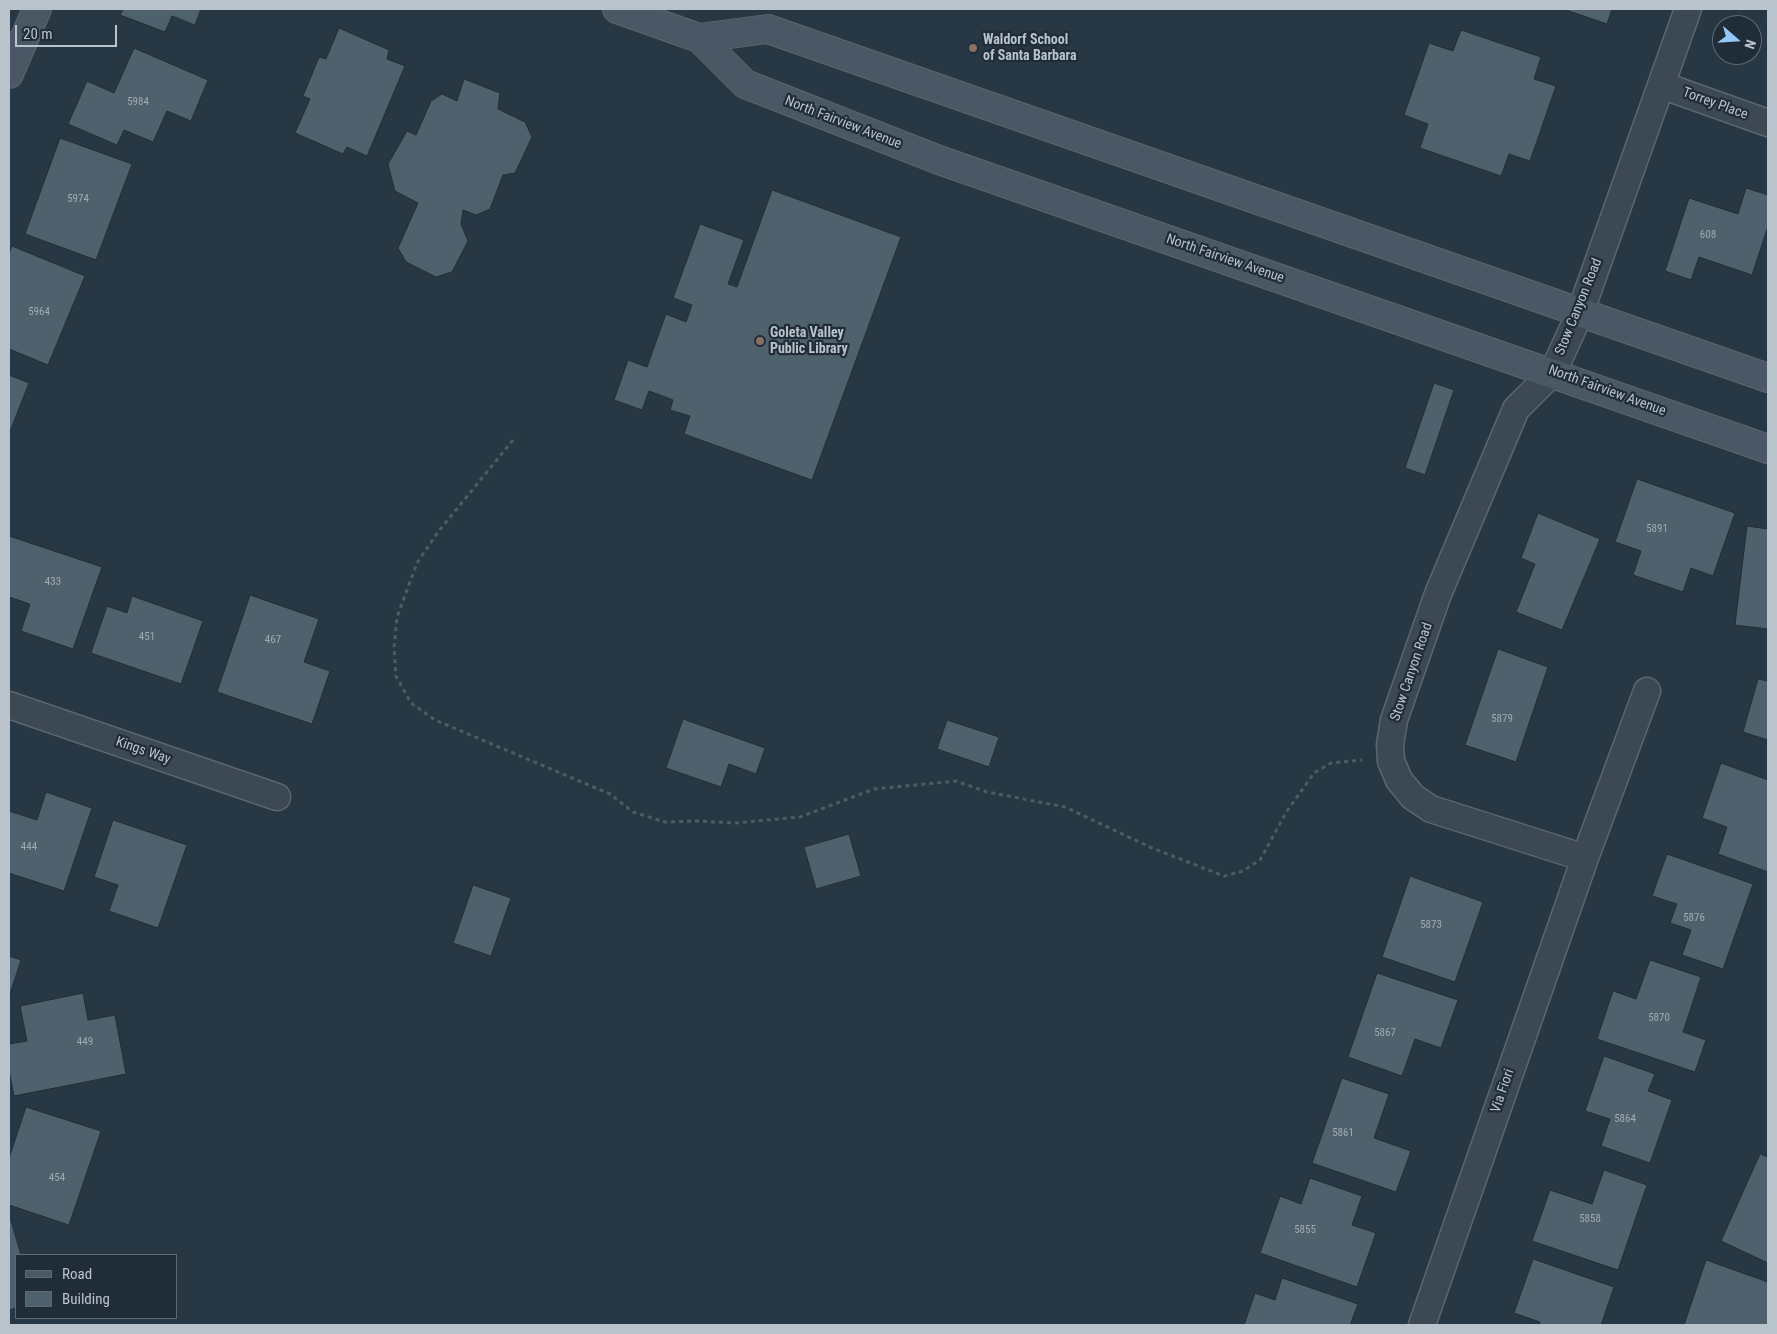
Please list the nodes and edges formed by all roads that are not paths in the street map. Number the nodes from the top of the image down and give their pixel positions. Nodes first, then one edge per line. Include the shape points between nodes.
1 (37, 9) edge
2 (617, 9) edge
3 (1688, 9) edge
4 (699, 38) junction
5 (9, 74) edge
6 (1661, 85) junction
7 (1768, 123) edge
8 (1580, 313) junction
9 (1553, 372) junction
10 (1768, 378) edge
11 (1768, 449) edge
12 (1647, 691) dead end
13 (9, 705) edge
14 (277, 797) dead end
15 (1585, 858) junction
16 (1422, 1325) edge

1 - 5 main road
2 - 4 main road, North Fairview Avenue
3 - 6 street, Stow Canyon Road
4 - 8 main road, North Fairview Avenue via 768,29
4 - 9 main road, North Fairview Avenue via 745,84 754,88 939,160
6 - 7 street, Torrey Place
6 - 8 street, Stow Canyon Road
8 - 9 street, Stow Canyon Road
8 - 10 main road, North Fairview Avenue
9 - 11 main road, North Fairview Avenue
9 - 15 street, Stow Canyon Road via 1516,409 1438,594 1394,720 1391,761 1399,780 1413,798 1431,809
12 - 15 street, Via Fiori
13 - 14 street, Kings Way
15 - 16 street, Via Fiori

